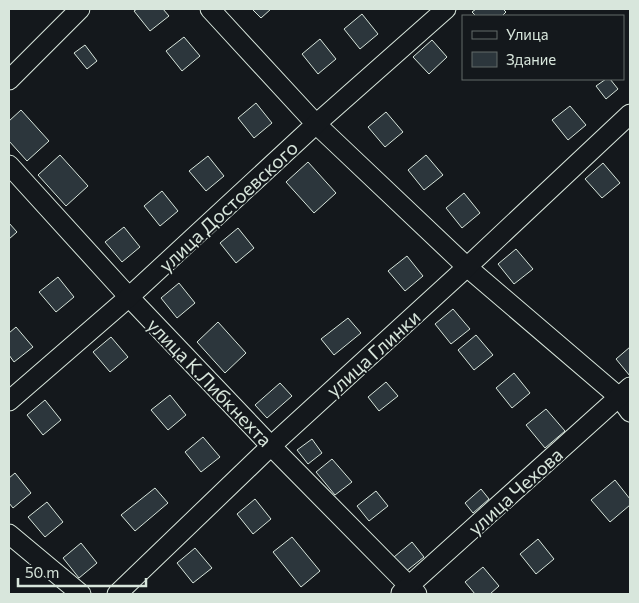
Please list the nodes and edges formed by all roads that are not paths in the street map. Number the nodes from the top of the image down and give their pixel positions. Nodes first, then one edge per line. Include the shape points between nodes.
1 (80, 9) edge
2 (210, 9) edge
3 (446, 9) edge
4 (9, 80) edge
5 (630, 114) edge
6 (316, 124) junction
7 (9, 165) edge
8 (467, 267) junction
9 (130, 297) junction
10 (626, 399) edge
11 (9, 401) edge
12 (271, 446) junction
13 (9, 534) edge
14 (409, 591) edge
15 (81, 594) edge
16 (116, 594) edge

1 - 4 street
2 - 6 street
3 - 6 street, улица Достоевского
5 - 8 street, улица Глинки
6 - 8 street
6 - 9 street, улица Достоевского
7 - 9 street, улица К.Либкнехта
8 - 10 street
8 - 12 street, улица Глинки
9 - 11 street, улица Достоевского
9 - 12 street, улица К.Либкнехта
10 - 14 street, улица Чехова
12 - 14 street, улица К.Либкнехта
12 - 16 street, улица Глинки
13 - 15 street

